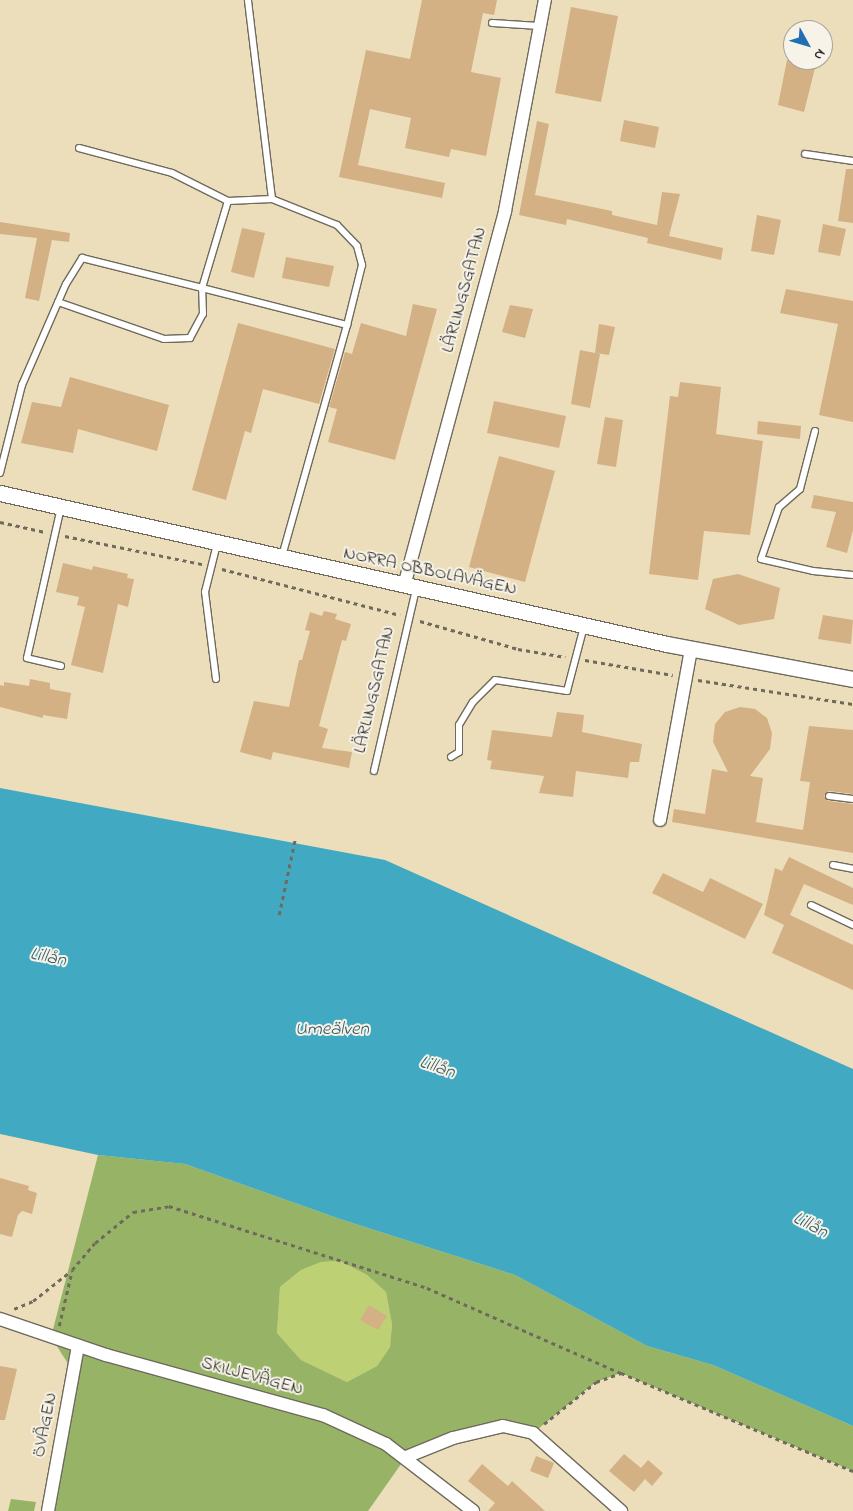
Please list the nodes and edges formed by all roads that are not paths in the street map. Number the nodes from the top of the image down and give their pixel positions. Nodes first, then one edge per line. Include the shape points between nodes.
1 (248, 0) edge
2 (546, 0) edge
3 (492, 23) dead end
4 (540, 26) junction
5 (79, 148) dead end
6 (805, 154) dead end
7 (853, 161) edge
8 (272, 199) junction
9 (228, 201) junction
10 (202, 288) junction
11 (58, 302) junction
12 (347, 325) junction
13 (815, 431) dead end
14 (0, 473) edge
15 (0, 493) edge
16 (61, 508) junction
17 (217, 544) junction
18 (281, 558) junction
19 (853, 575) edge
20 (410, 587) junction
21 (584, 626) junction
22 (691, 649) junction
23 (61, 666) dead end
24 (216, 679) dead end
25 (853, 680) edge
26 (450, 757) dead end
27 (374, 771) dead end
28 (829, 796) dead end
29 (853, 799) edge
30 (660, 820) dead end
31 (833, 865) dead end
32 (853, 870) edge
33 (811, 905) dead end
34 (853, 925) edge
35 (4, 1315) edge
36 (78, 1346) junction
37 (406, 1457) junction
38 (48, 1511) edge
39 (473, 1511) edge
40 (621, 1511) edge

1 - 8 lane
2 - 4 street, LÄRLINGSGATAN
3 - 4 lane
4 - 20 street, LÄRLINGSGATAN via 505,211
5 - 9 lane via 172,173
6 - 7 lane
8 - 9 lane
8 - 12 lane via 337,225 357,246 362,265
9 - 10 lane
10 - 11 lane via 82,258
10 - 11 lane via 203,314 190,338 164,339
10 - 12 lane
11 - 14 lane via 22,385
12 - 18 lane
13 - 19 lane via 800,489 779,507 761,559 813,571
15 - 16 street, NORRA OBBOLAVÄGEN
16 - 17 street, NORRA OBBOLAVÄGEN
16 - 23 lane via 27,658
17 - 18 street, NORRA OBBOLAVÄGEN
17 - 24 lane via 205,592
18 - 20 street, NORRA OBBOLAVÄGEN
20 - 21 street, NORRA OBBOLAVÄGEN
20 - 27 lane, LÄRLINGSGATAN via 410,618
21 - 22 street, NORRA OBBOLAVÄGEN
21 - 26 lane via 567,690 495,680 473,702 459,725 460,752
22 - 25 street, NORRA OBBOLAVÄGEN
22 - 30 street
28 - 29 lane
31 - 32 lane
33 - 34 lane
35 - 36 street, SKILJEVÄGEN
36 - 37 street, SKILJEVÄGEN via 323,1415 386,1444
36 - 38 street, ÖVÄGEN
37 - 39 street, SKILJEVÄGEN
37 - 40 street via 453,1438 503,1426 533,1433

